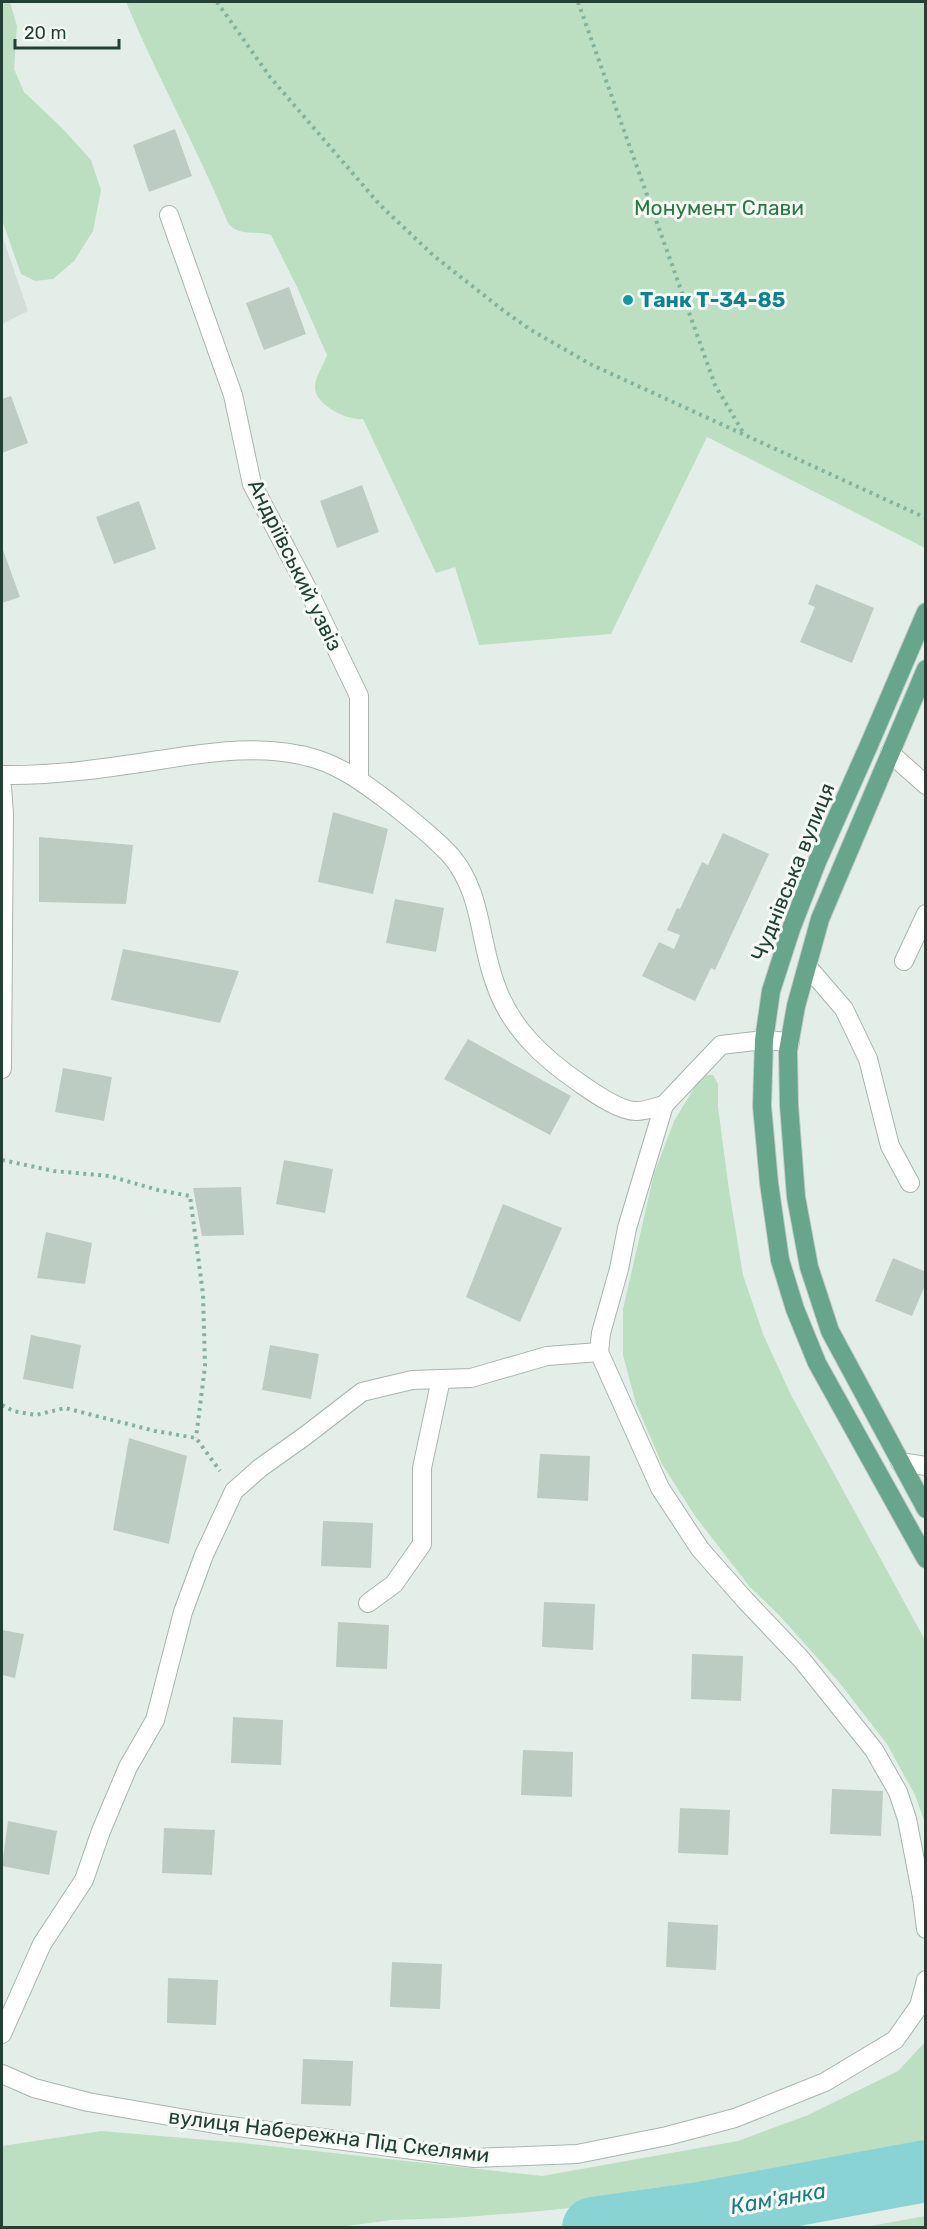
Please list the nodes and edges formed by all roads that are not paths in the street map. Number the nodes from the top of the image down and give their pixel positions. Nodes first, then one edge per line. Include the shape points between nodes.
1 (169, 215) dead end
2 (926, 612) edge
3 (926, 669) edge
4 (890, 753) junction
5 (2, 775) edge
6 (359, 779) junction
7 (926, 785) edge
8 (2, 786) edge
9 (926, 914) edge
10 (904, 961) dead end
11 (807, 966) junction
12 (764, 1040) junction
13 (790, 1042) junction
14 (2, 1069) edge
15 (664, 1105) junction
16 (910, 1183) dead end
17 (599, 1352) junction
18 (441, 1379) junction
19 (900, 1462) junction
20 (926, 1466) edge
21 (926, 1509) edge
22 (926, 1558) edge
23 (368, 1603) dead end
24 (926, 1929) edge
25 (926, 1980) edge
26 (2, 2034) edge
27 (2, 2074) edge

1 - 6 street, Андріївський узвіз via 233,395 252,484 359,696
2 - 12 main road, Чуднівська вулиця via 791,929 771,991
3 - 4 main road, Чуднівська вулиця
4 - 7 street
4 - 11 main road, Чуднівська вулиця via 820,920
5 - 6 street via 43,775 247,750 289,752 317,759
6 - 15 street via 451,856 472,888 494,982 505,1009 523,1035 558,1069 605,1101 636,1112
8 - 14 street
9 - 10 street
11 - 13 main road, Чуднівська вулиця
11 - 16 street via 849,1018 868,1059 890,1146
12 - 13 street
12 - 15 street via 721,1045
12 - 22 main road, Чуднівська вулиця via 762,1106 769,1183 780,1260 795,1309 817,1363
13 - 19 main road, Чуднівська вулиця via 789,1105 796,1197 809,1267 830,1331
15 - 17 street via 627,1228
17 - 18 street via 547,1356 471,1378
17 - 24 street via 660,1488 700,1549 802,1660 874,1750 898,1792 907,1819
18 - 23 street via 422,1468 422,1545 394,1584
18 - 26 street via 412,1380 362,1392 234,1491 183,1612 155,1720 128,1767 84,1880 42,1944
19 - 20 street
19 - 21 main road, Чуднівська вулиця
25 - 27 street, вулиця Набережна Під Скелями via 919,2007 895,2040 825,2082 735,2118 577,2154 474,2158 215,2124 88,2102 34,2088

